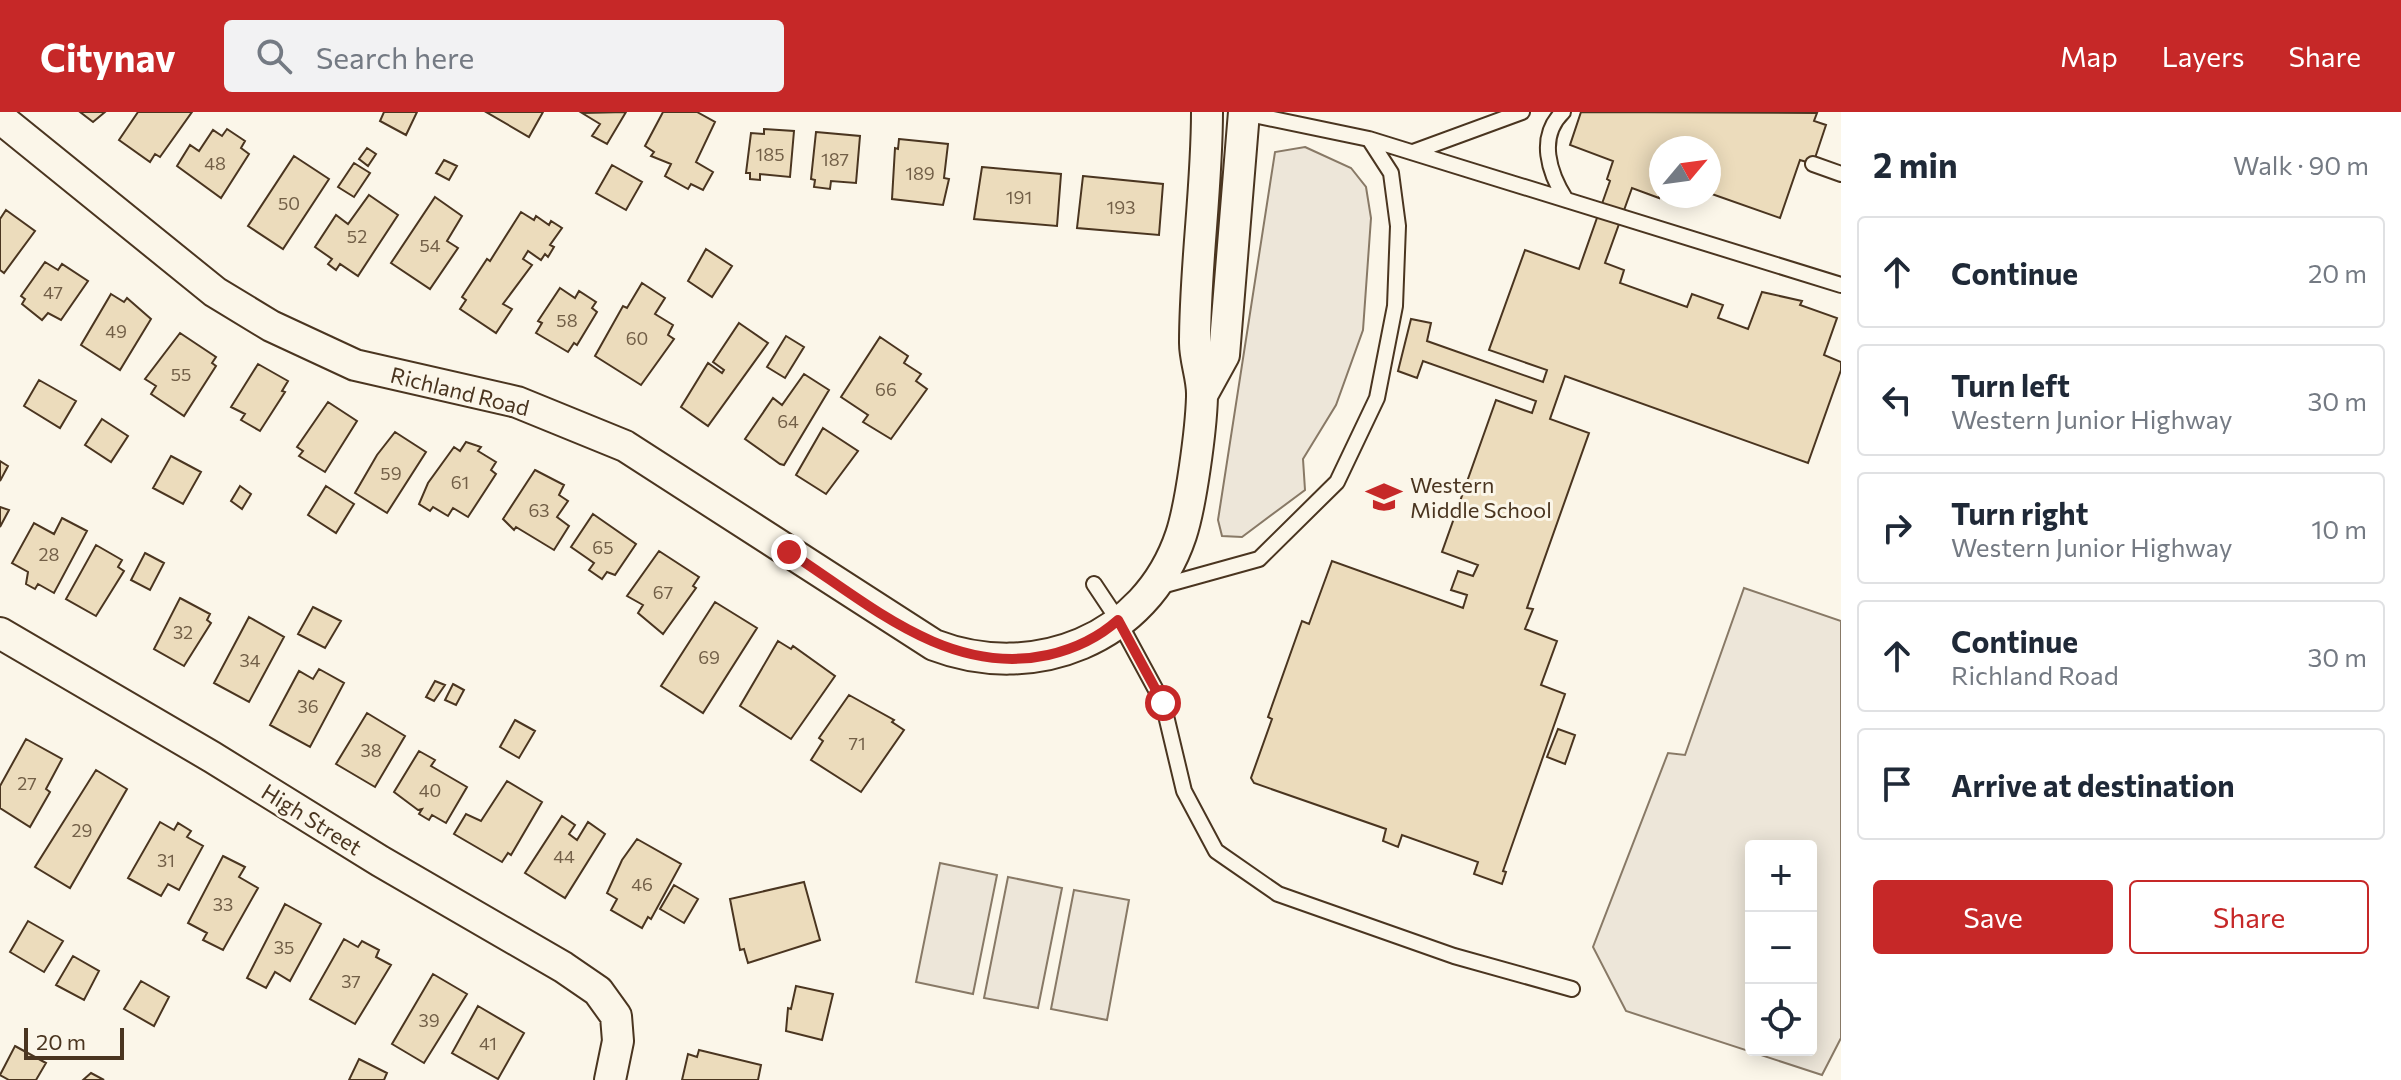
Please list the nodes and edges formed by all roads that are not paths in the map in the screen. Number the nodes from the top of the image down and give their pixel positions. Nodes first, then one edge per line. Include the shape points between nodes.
1 (1207, 112) edge
2 (1234, 112) edge
3 (1244, 112) edge
4 (1522, 112) edge
5 (1563, 112) edge
6 (0, 118) edge
7 (1369, 139) junction
8 (1412, 152) junction
9 (1813, 164) dead end
10 (1841, 174) edge
11 (1566, 200) junction
12 (1841, 285) edge
13 (1202, 395) junction
14 (1094, 584) dead end
15 (1156, 588) junction
16 (1118, 620) junction
17 (0, 633) edge
18 (1572, 989) dead end
19 (610, 1080) edge

1 - 13 street via 1195,345
2 - 3 street
3 - 7 lane
3 - 13 street via 1224,355
4 - 8 lane
5 - 11 lane via 1553,122 1547,162
6 - 16 street, Richland Road via 215,292 271,326 355,365 517,402 625,446 934,645 985,660 1023,661 1102,635
7 - 8 lane
7 - 15 lane via 1391,173 1398,226 1395,306 1377,398 1337,482 1259,559
8 - 11 lane
9 - 10 lane
11 - 12 lane
13 - 15 street via 1182,533
14 - 16 lane
15 - 16 street, Richland Road
16 - 18 lane via 1163,703 1184,791 1216,851 1278,894 1454,956
17 - 19 street, High Street via 598,991 616,1016 618,1041

